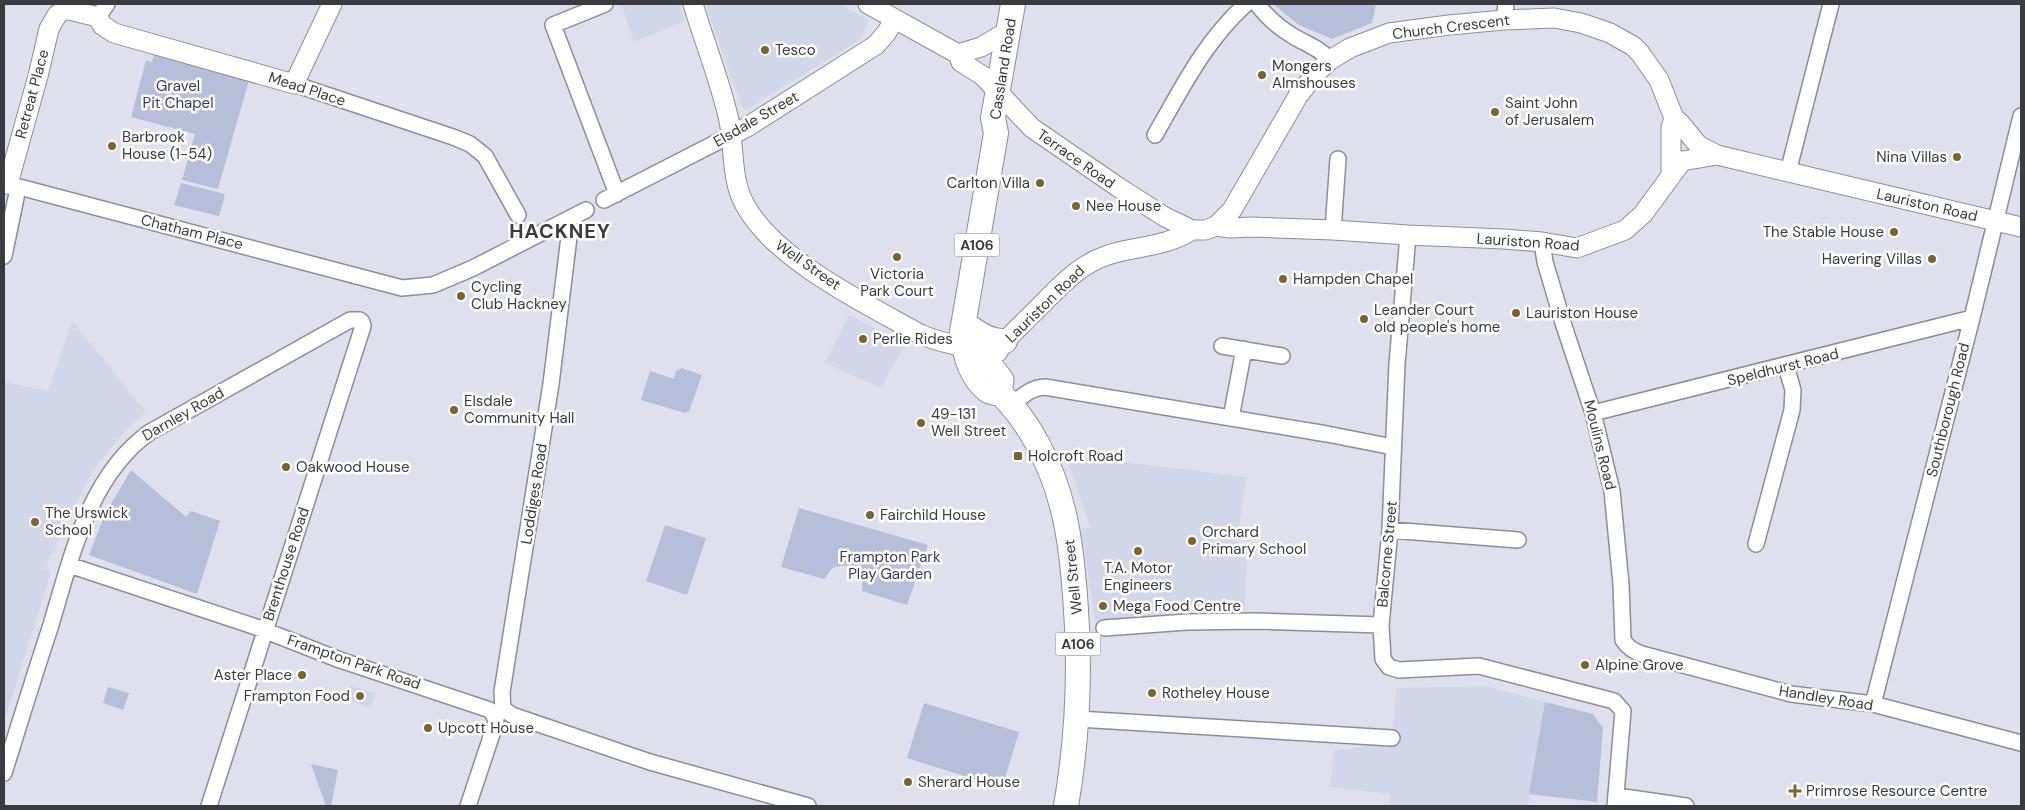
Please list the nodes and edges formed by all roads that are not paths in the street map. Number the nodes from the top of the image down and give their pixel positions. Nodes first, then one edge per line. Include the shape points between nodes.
1 (332, 4) edge
2 (605, 4) edge
3 (692, 4) edge
4 (868, 4) edge
5 (1013, 4) edge
6 (1246, 4) edge
7 (1257, 4) edge
8 (1831, 4) edge
9 (64, 6) edge
10 (103, 10) edge
11 (1505, 12) edge
12 (894, 19) junction
13 (1008, 31) junction
14 (958, 54) junction
15 (1330, 60) junction
16 (294, 84) junction
17 (998, 92) junction
18 (2021, 116) edge
19 (1674, 118) junction
20 (1026, 123) junction
21 (996, 133) junction
22 (731, 135) junction
23 (1156, 135) dead end
24 (1717, 155) junction
25 (1338, 159) dead end
26 (1788, 172) junction
27 (1670, 176) junction
28 (10, 185) edge
29 (1236, 204) junction
30 (586, 210) dead end
31 (518, 215) dead end
32 (568, 219) junction
33 (1994, 221) junction
34 (1216, 226) junction
35 (1252, 227) junction
36 (2021, 227) edge
37 (1192, 230) junction
38 (1333, 230) junction
39 (1408, 235) junction
40 (1542, 242) junction
41 (4, 256) edge
42 (1972, 318) junction
43 (362, 322) joint
44 (964, 334) junction
45 (1005, 341) junction
46 (1222, 346) dead end
47 (1244, 349) junction
48 (1282, 356) dead end
49 (993, 364) junction
50 (1786, 366) junction
51 (1007, 400) junction
52 (1593, 413) junction
53 (1231, 418) junction
54 (1393, 446) junction
55 (1390, 530) junction
56 (1518, 540) dead end
57 (1756, 544) dead end
58 (69, 565) junction
59 (1381, 625) junction
60 (1104, 628) dead end
61 (264, 630) junction
62 (1632, 650) joint
63 (1873, 704) junction
64 (498, 712) junction
65 (1078, 719) junction
66 (1392, 738) dead end
67 (2021, 743) edge
68 (4, 773) edge
69 (1616, 801) edge
70 (208, 806) edge
71 (468, 806) edge
72 (808, 806) edge
73 (1066, 806) edge
74 (1686, 806) edge

1 - 16 street
2 - 22 street, Elsdale Street via 553,25 610,197
3 - 22 street, Well Street via 728,115
4 - 12 street, Terrace Road
5 - 13 main road, Cassland Road / A106
6 - 23 street via 1203,51
7 - 15 street via 1271,20 1319,49
8 - 26 street
9 - 10 street, Mead Place
9 - 28 street, Retreat Place via 49,29
10 - 16 street, Mead Place via 102,25 114,33
11 - 15 street, Church Crescent via 1389,33 1350,48
11 - 19 street, Church Crescent via 1566,19 1610,34 1633,46 1659,80
12 - 14 street, Terrace Road
12 - 22 street, Elsdale Street via 876,45
13 - 14 street via 981,47
13 - 17 main road, Cassland Road / A106
14 - 17 street, Terrace Road via 961,62 983,76
15 - 29 street, Church Crescent via 1298,96
16 - 31 street, Mead Place via 470,144 488,161
17 - 20 street, Terrace Road
17 - 21 main road, Cassland Road / A106 via 993,118
18 - 33 street, Southborough Road
19 - 24 street, Lauriston Road via 1698,145
19 - 27 street, Church Crescent
20 - 21 street, Cassland Road
20 - 37 street, Terrace Road via 1118,187
21 - 44 main road, Cassland Road / A106
22 - 44 street, Well Street via 743,204 760,229 778,245 806,267 920,334 935,340
24 - 26 street, Lauriston Road
24 - 27 street, Lauriston Road via 1682,161
25 - 38 street
26 - 33 street, Lauriston Road
27 - 40 street, Lauriston Road via 1643,214 1625,230 1577,248
28 - 32 street, Chatham Place via 402,288 433,285
28 - 41 street
29 - 34 street, Church Crescent
29 - 35 street via 1240,217
30 - 32 street
32 - 64 street, Loddiges Road via 570,229 551,384
33 - 36 street, Lauriston Road
33 - 42 street, Southborough Road
34 - 35 street, Lauriston Road
34 - 37 street
35 - 38 street, Lauriston Road
37 - 45 street, Lauriston Road via 1167,242 1111,254 1089,263 1070,277
38 - 39 street, Lauriston Road
39 - 40 street, Lauriston Road
39 - 54 street, Balcorne Street via 1400,311
40 - 52 street, Moulins Road via 1564,326
42 - 50 street, Speldhurst Road
42 - 63 street, Southborough Road
43 - 58 street, Darnley Road via 350,320 137,442 113,469 94,500
43 - 61 street, Brenthouse Road
44 - 45 main road
44 - 49 street, Well Street
44 - 51 main road, Well Street / A106 via 968,362 979,380 988,391
45 - 49 street, Lauriston Road
46 - 47 street
47 - 48 street
47 - 53 street
49 - 51 street, Well Street via 1004,378
50 - 52 street, Speldhurst Road
50 - 57 street via 1793,390 1792,410
51 - 53 street via 1045,386
51 - 65 main road, Well Street / A106 via 1024,421 1054,477 1072,546 1078,631
52 - 62 street, Moulins Road via 1612,491 1623,640
53 - 54 street
54 - 55 street, Balcorne Street
55 - 56 street
55 - 59 street, Balcorne Street
58 - 61 street, Frampton Park Road
58 - 68 street, Darnley Road
59 - 60 street, Balcorne Street via 1257,620
59 - 69 street via 1383,659 1394,670 1479,666 1614,701 1623,711
61 - 64 street, Frampton Park Road via 340,660
61 - 70 street, Brenthouse Road
62 - 63 street, Handley Road via 1791,694
63 - 67 street, Handley Road
64 - 71 street, Loddiges Road
64 - 72 street, Frampton Park Road via 650,762
65 - 66 street
65 - 73 main road, Well Street / A106
69 - 74 street

